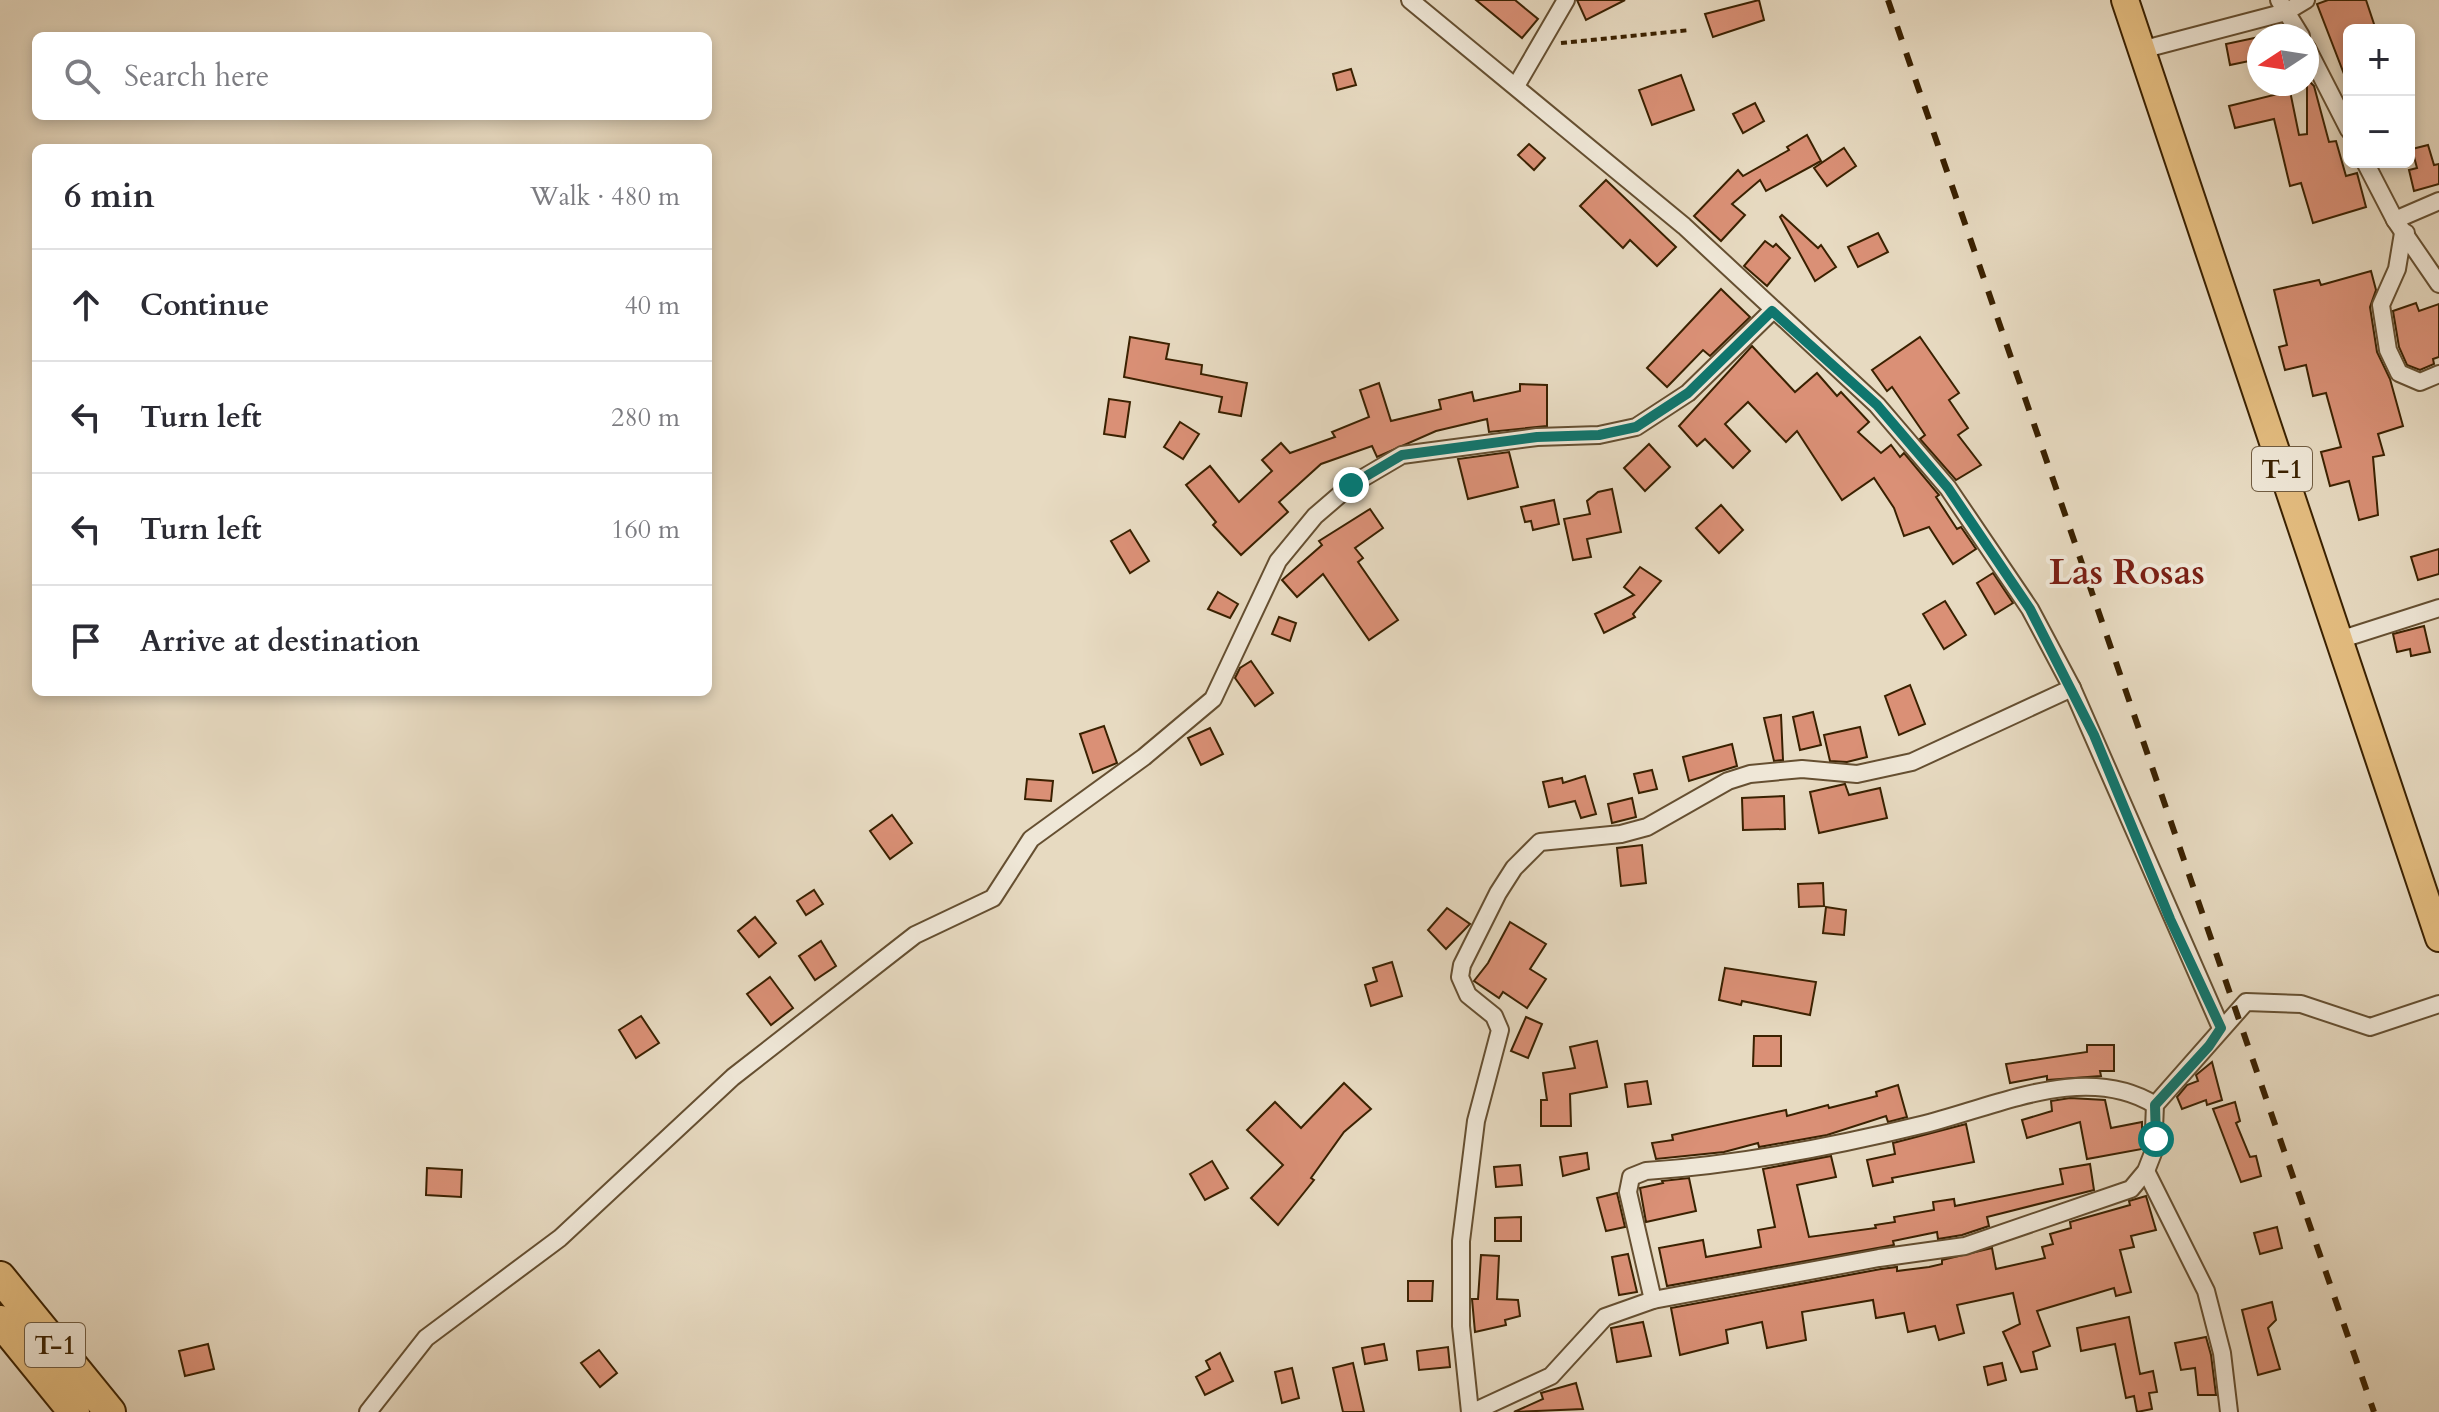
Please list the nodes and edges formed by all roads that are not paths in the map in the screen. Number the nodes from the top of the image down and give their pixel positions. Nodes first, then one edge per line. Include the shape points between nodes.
1 (1410, 0) edge
2 (1566, 0) edge
3 (2125, 0) edge
4 (2306, 0) edge
5 (2283, 6) edge
6 (2294, 24) edge
7 (2141, 50) junction
8 (2319, 71) edge
9 (1516, 86) junction
10 (2343, 118) edge
11 (2368, 168) edge
12 (2439, 201) edge
13 (2401, 226) junction
14 (2439, 284) edge
15 (1772, 311) junction
16 (2439, 374) edge
17 (2439, 608) edge
18 (2339, 640) junction
19 (2072, 688) junction
20 (2439, 938) edge
21 (2439, 1004) edge
22 (2221, 1028) junction
23 (2155, 1105) junction
24 (2146, 1171) junction
25 (0, 1277) edge
26 (1653, 1300) junction
27 (0, 1321) edge
28 (74, 1412) edge
29 (110, 1412) edge
30 (368, 1412) edge
31 (1471, 1412) edge
32 (2229, 1412) edge

1 - 9 street
2 - 9 street
3 - 7 main road, T-1
4 - 5 street
5 - 6 street
5 - 7 street
7 - 18 main road, T-1
8 - 10 street
9 - 15 street via 1684,226
11 - 13 street
12 - 13 street
13 - 14 street
13 - 16 street via 2397,269 2381,305 2383,330 2399,373 2420,382
15 - 19 street via 1877,405 1948,488 2030,609
15 - 30 street via 1688,393 1636,427 1402,455 1351,485 1315,516 1278,561 1213,699 1031,839 993,898 915,935 733,1077 560,1238 426,1338
17 - 18 street
18 - 20 main road, T-1
19 - 22 street
19 - 31 street via 1912,762 1857,774 1802,769 1750,774 1647,827 1540,842 1514,868 1470,947 1460,977 1468,995 1494,1016 1500,1030 1476,1121 1461,1241 1461,1326
21 - 22 street via 2370,1027 2301,1004 2246,1002
22 - 23 street
23 - 24 street via 2156,1139
23 - 26 street via 2126,1089 2064,1090 2009,1098 1922,1125 1762,1159 1646,1171 1631,1177 1628,1192
24 - 26 street via 2131,1189 1965,1246
24 - 32 street via 2206,1291 2222,1353
25 - 29 highway, T-1
26 - 31 street via 1605,1317 1551,1376 1529,1390
27 - 28 highway, T-1

